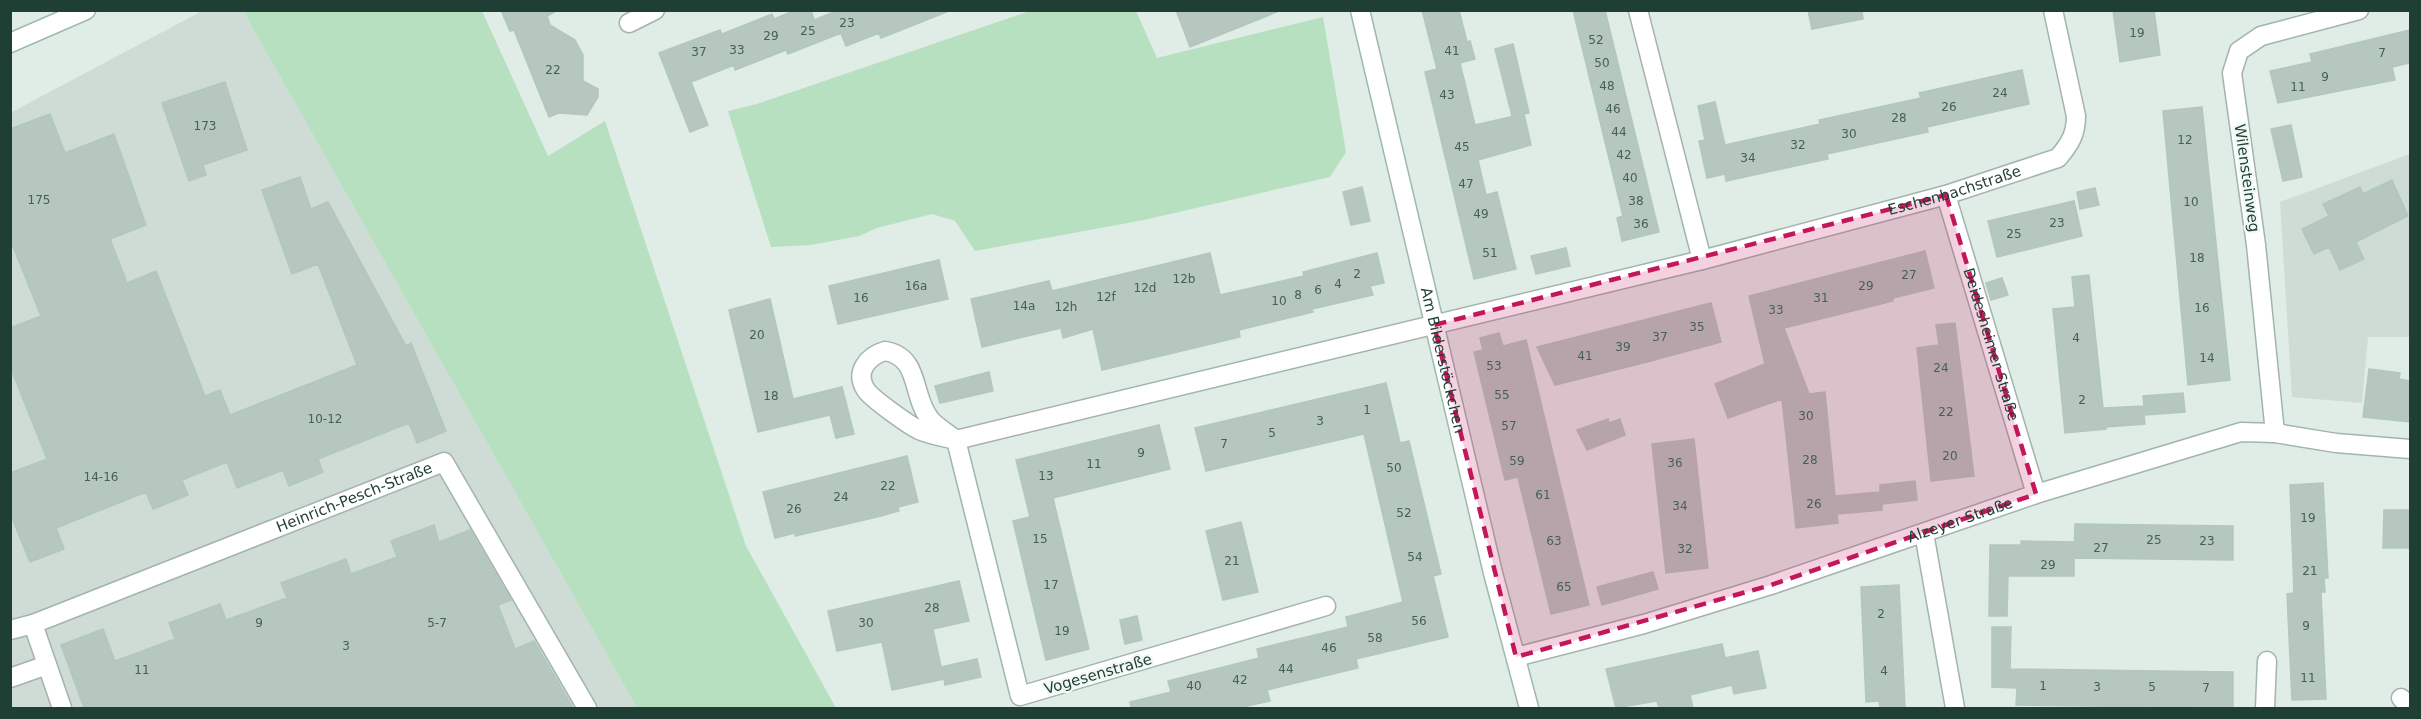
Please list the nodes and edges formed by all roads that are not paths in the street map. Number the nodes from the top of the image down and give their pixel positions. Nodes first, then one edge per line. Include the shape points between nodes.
1 (86, 10) edge
2 (655, 10) edge
3 (1360, 10) edge
4 (1638, 10) edge
5 (2054, 10) edge
6 (2358, 11) edge
7 (629, 23) dead end
8 (10, 43) edge
9 (1946, 195) junction
10 (1702, 260) junction
11 (1434, 326) junction
12 (2275, 434) junction
13 (956, 440) junction
14 (2410, 449) edge
15 (2036, 494) junction
16 (1924, 533) junction
17 (1326, 606) dead end
18 (33, 624) junction
19 (10, 630) edge
20 (1516, 657) junction
21 (2267, 661) dead end
22 (47, 665) junction
23 (10, 678) edge
24 (62, 708) edge
25 (587, 708) edge
26 (1529, 708) edge
27 (1955, 708) edge
28 (2265, 708) edge

1 - 8 street
2 - 7 street
3 - 11 street, Am Bilderstöckchen
4 - 10 street
5 - 9 street, Eschenbachstraße via 2076,116 2076,131 2069,144 2058,158
6 - 12 street, Wilensteinweg via 2261,36 2239,51 2232,73 2256,245
9 - 10 street, Eschenbachstraße
9 - 15 street, Deidesheimer Straße
10 - 11 street, Eschenbachstraße
11 - 13 street
11 - 20 street, Am Bilderstöckchen
12 - 14 street, Alzeyer Straße
12 - 15 street, Alzeyer Straße via 2241,432
13 - 13 street via 930,419 903,358 885,351 866,362 862,381 873,398 920,430
13 - 17 street, Vogesenstraße via 1020,696
15 - 16 street, Alzeyer Straße
16 - 20 street, Alzeyer Straße via 1644,624
16 - 27 street
18 - 19 street
18 - 22 street
18 - 25 street, Heinrich-Pesch-Straße via 444,462
20 - 26 street, Am Bilderstöckchen
21 - 28 street
22 - 23 street
22 - 24 street

